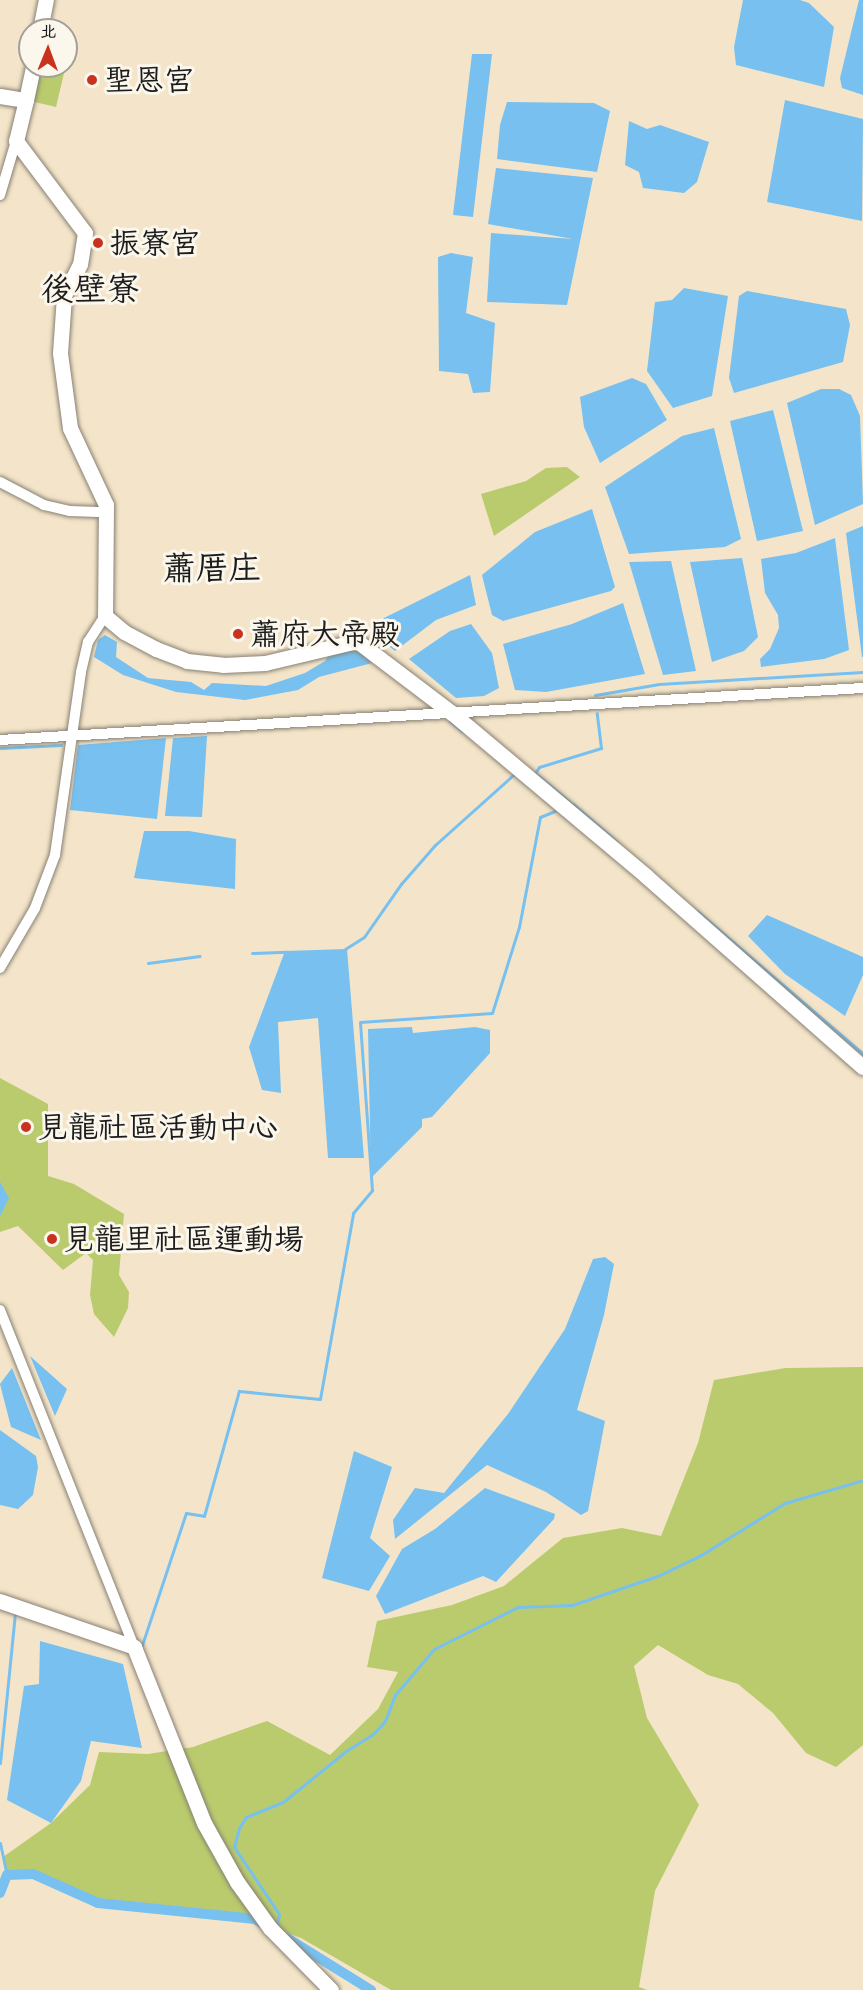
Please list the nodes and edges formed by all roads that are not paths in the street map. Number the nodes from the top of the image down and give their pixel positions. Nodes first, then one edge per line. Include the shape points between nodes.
1 (46, 0) edge
2 (42, 18) edge
3 (31, 78) edge
4 (0, 96) edge
5 (26, 100) junction
6 (16, 141) junction
7 (0, 195) edge
8 (0, 482) edge
9 (105, 512) junction
10 (105, 616) junction
11 (863, 688) edge
12 (452, 713) junction
13 (70, 735) junction
14 (0, 740) edge
15 (0, 968) edge
16 (863, 1067) edge
17 (0, 1310) edge
18 (0, 1601) edge
19 (134, 1647) junction
20 (331, 1990) edge

1 - 2 street
3 - 5 street
4 - 5 street
5 - 6 street
6 - 7 street
6 - 9 street via 85,233 80,264 64,296 60,352 70,428 106,505
8 - 9 street via 44,505
9 - 10 street
10 - 12 street via 124,632 187,661 265,663 357,640
10 - 13 street via 88,642
11 - 12 street
12 - 13 street
12 - 16 street via 646,876
13 - 14 street
13 - 15 street via 55,855 35,908
17 - 19 street
18 - 19 street
19 - 20 street via 204,1823 237,1882 270,1928

